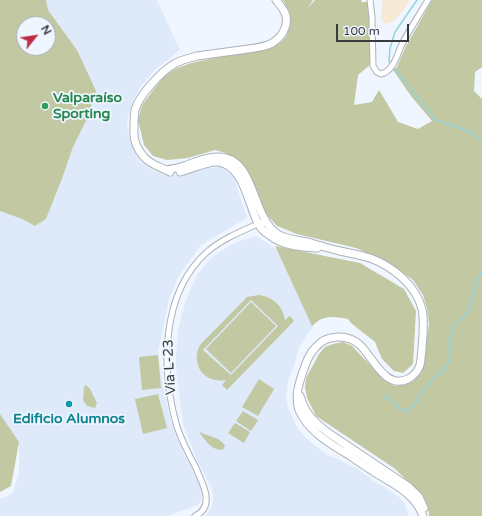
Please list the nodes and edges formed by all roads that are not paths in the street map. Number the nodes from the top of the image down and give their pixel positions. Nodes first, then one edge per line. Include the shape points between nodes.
1 (276, 0) edge
2 (370, 0) edge
3 (428, 0) edge
4 (166, 170) junction
5 (262, 215) junction
6 (258, 224) junction
7 (269, 226) junction
8 (337, 250) junction
9 (195, 516) edge
10 (424, 516) edge

1 - 4 main road via 285,13 286,26 275,42 257,48 188,58 175,63 157,78 143,95 136,110 136,143 147,160
2 - 3 street via 373,66 381,74 396,60 401,46
4 - 5 main road via 216,156 231,160 247,177
4 - 6 main road via 172,173 180,172 211,162 227,165 242,181
5 - 6 street
5 - 7 main road
6 - 7 street
6 - 8 main road via 268,235 289,245
6 - 9 street, Vía L-23 via 221,242 202,257 186,277 174,306 168,335 168,381 177,426 202,481 207,499 204,510
7 - 8 main road via 285,238
8 - 10 main road via 369,258 389,267 414,292 421,306 423,320 420,366 407,380 392,380 356,342 348,338 335,337 322,341 306,362 299,386 301,401 311,418 327,432 416,493 425,510

